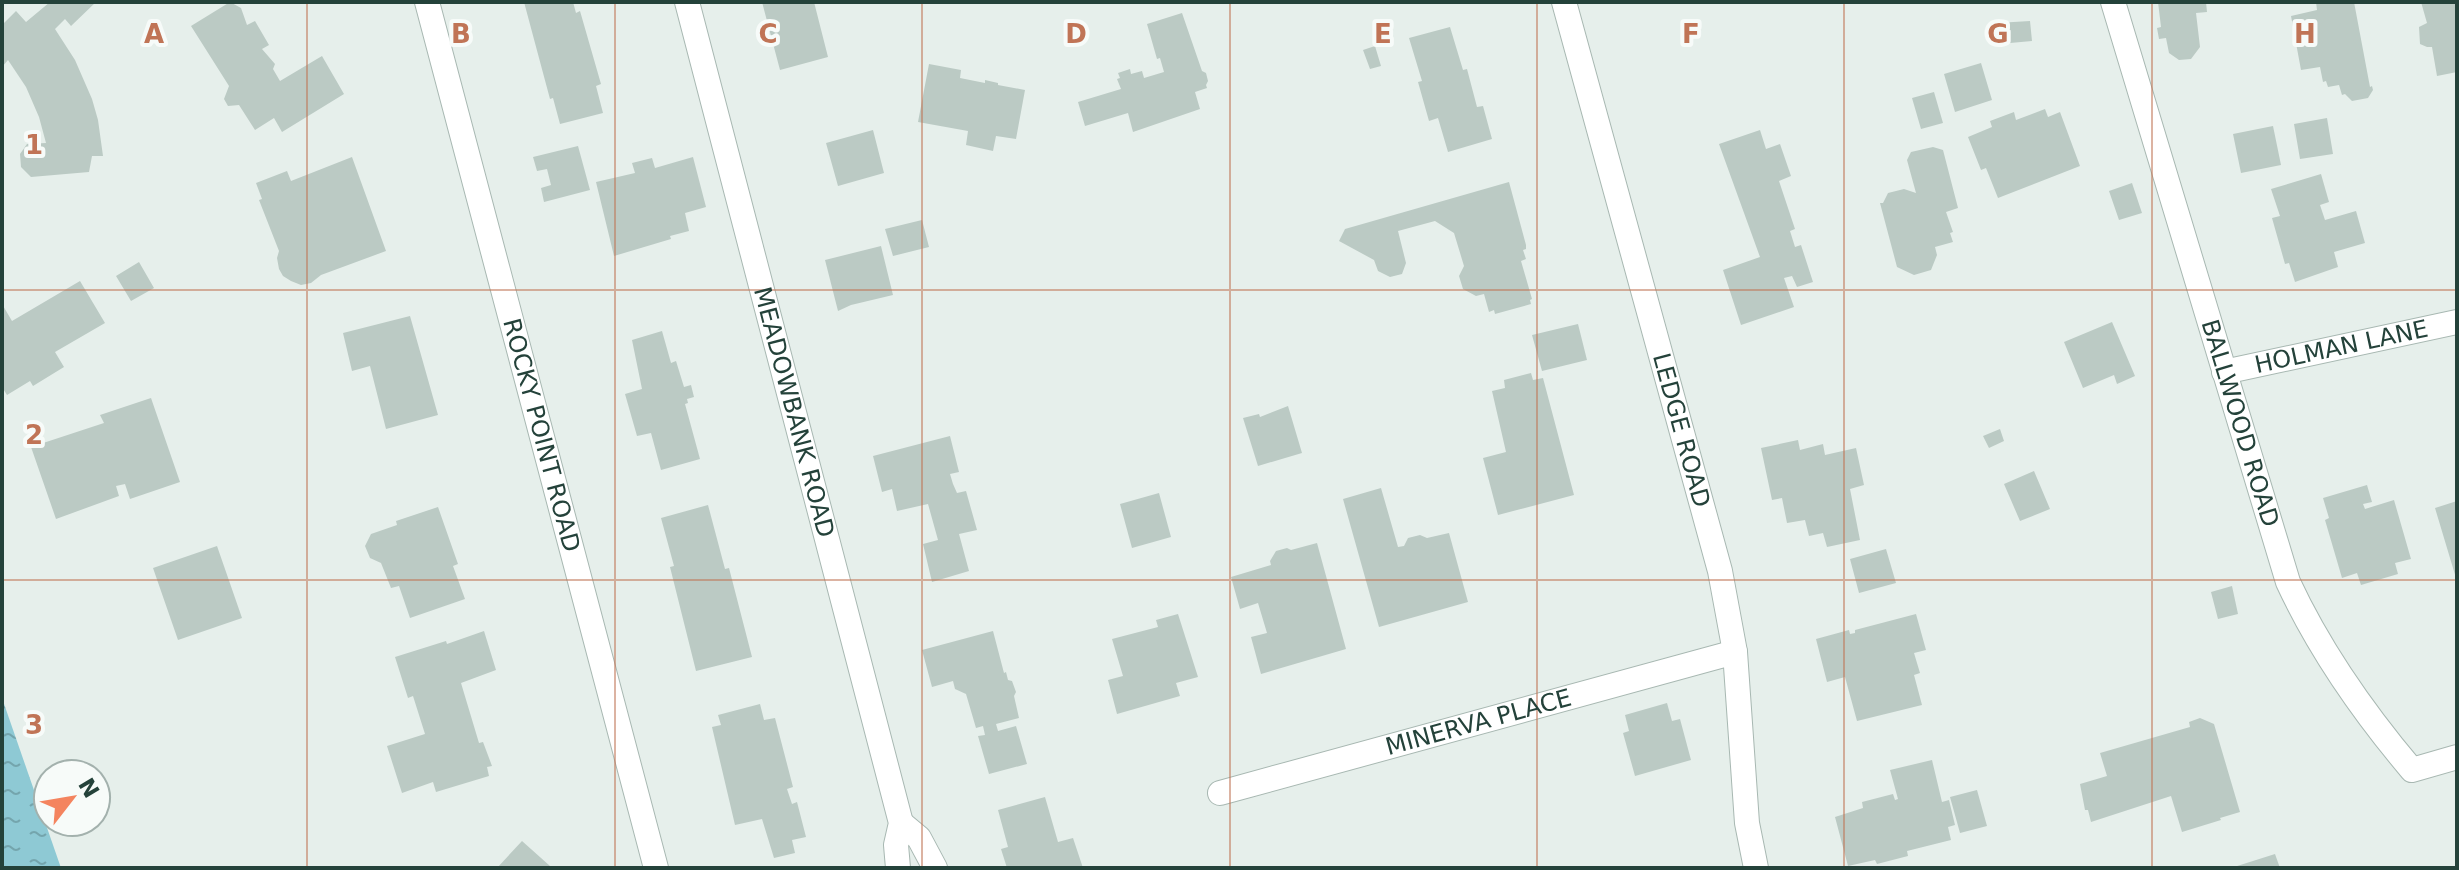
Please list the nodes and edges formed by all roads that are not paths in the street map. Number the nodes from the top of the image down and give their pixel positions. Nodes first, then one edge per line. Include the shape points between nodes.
1 (427, 2) edge
2 (687, 2) edge
3 (1564, 2) edge
4 (2113, 2) edge
5 (2457, 322) edge
6 (2224, 372) junction
7 (1735, 652) junction
8 (2457, 757) edge
9 (1220, 793) dead end
10 (901, 823) junction
11 (656, 868) edge
12 (898, 868) edge
13 (935, 868) edge
14 (1756, 868) edge

1 - 11 street, ROCKY POINT ROAD
2 - 10 street, MEADOWBANK ROAD
3 - 7 street, LEDGE ROAD via 1716,556
4 - 6 street, BALLWOOD ROAD
5 - 6 street, HOLMAN LANE
6 - 8 street, BALLWOOD ROAD via 2288,582 2309,626 2373,724 2412,770
7 - 9 street, MINERVA PLACE
7 - 14 street, LEDGE ROAD via 1747,823
10 - 12 street, MEADOWBANK ROAD
10 - 13 street, MEADOWBANK ROAD via 919,838

